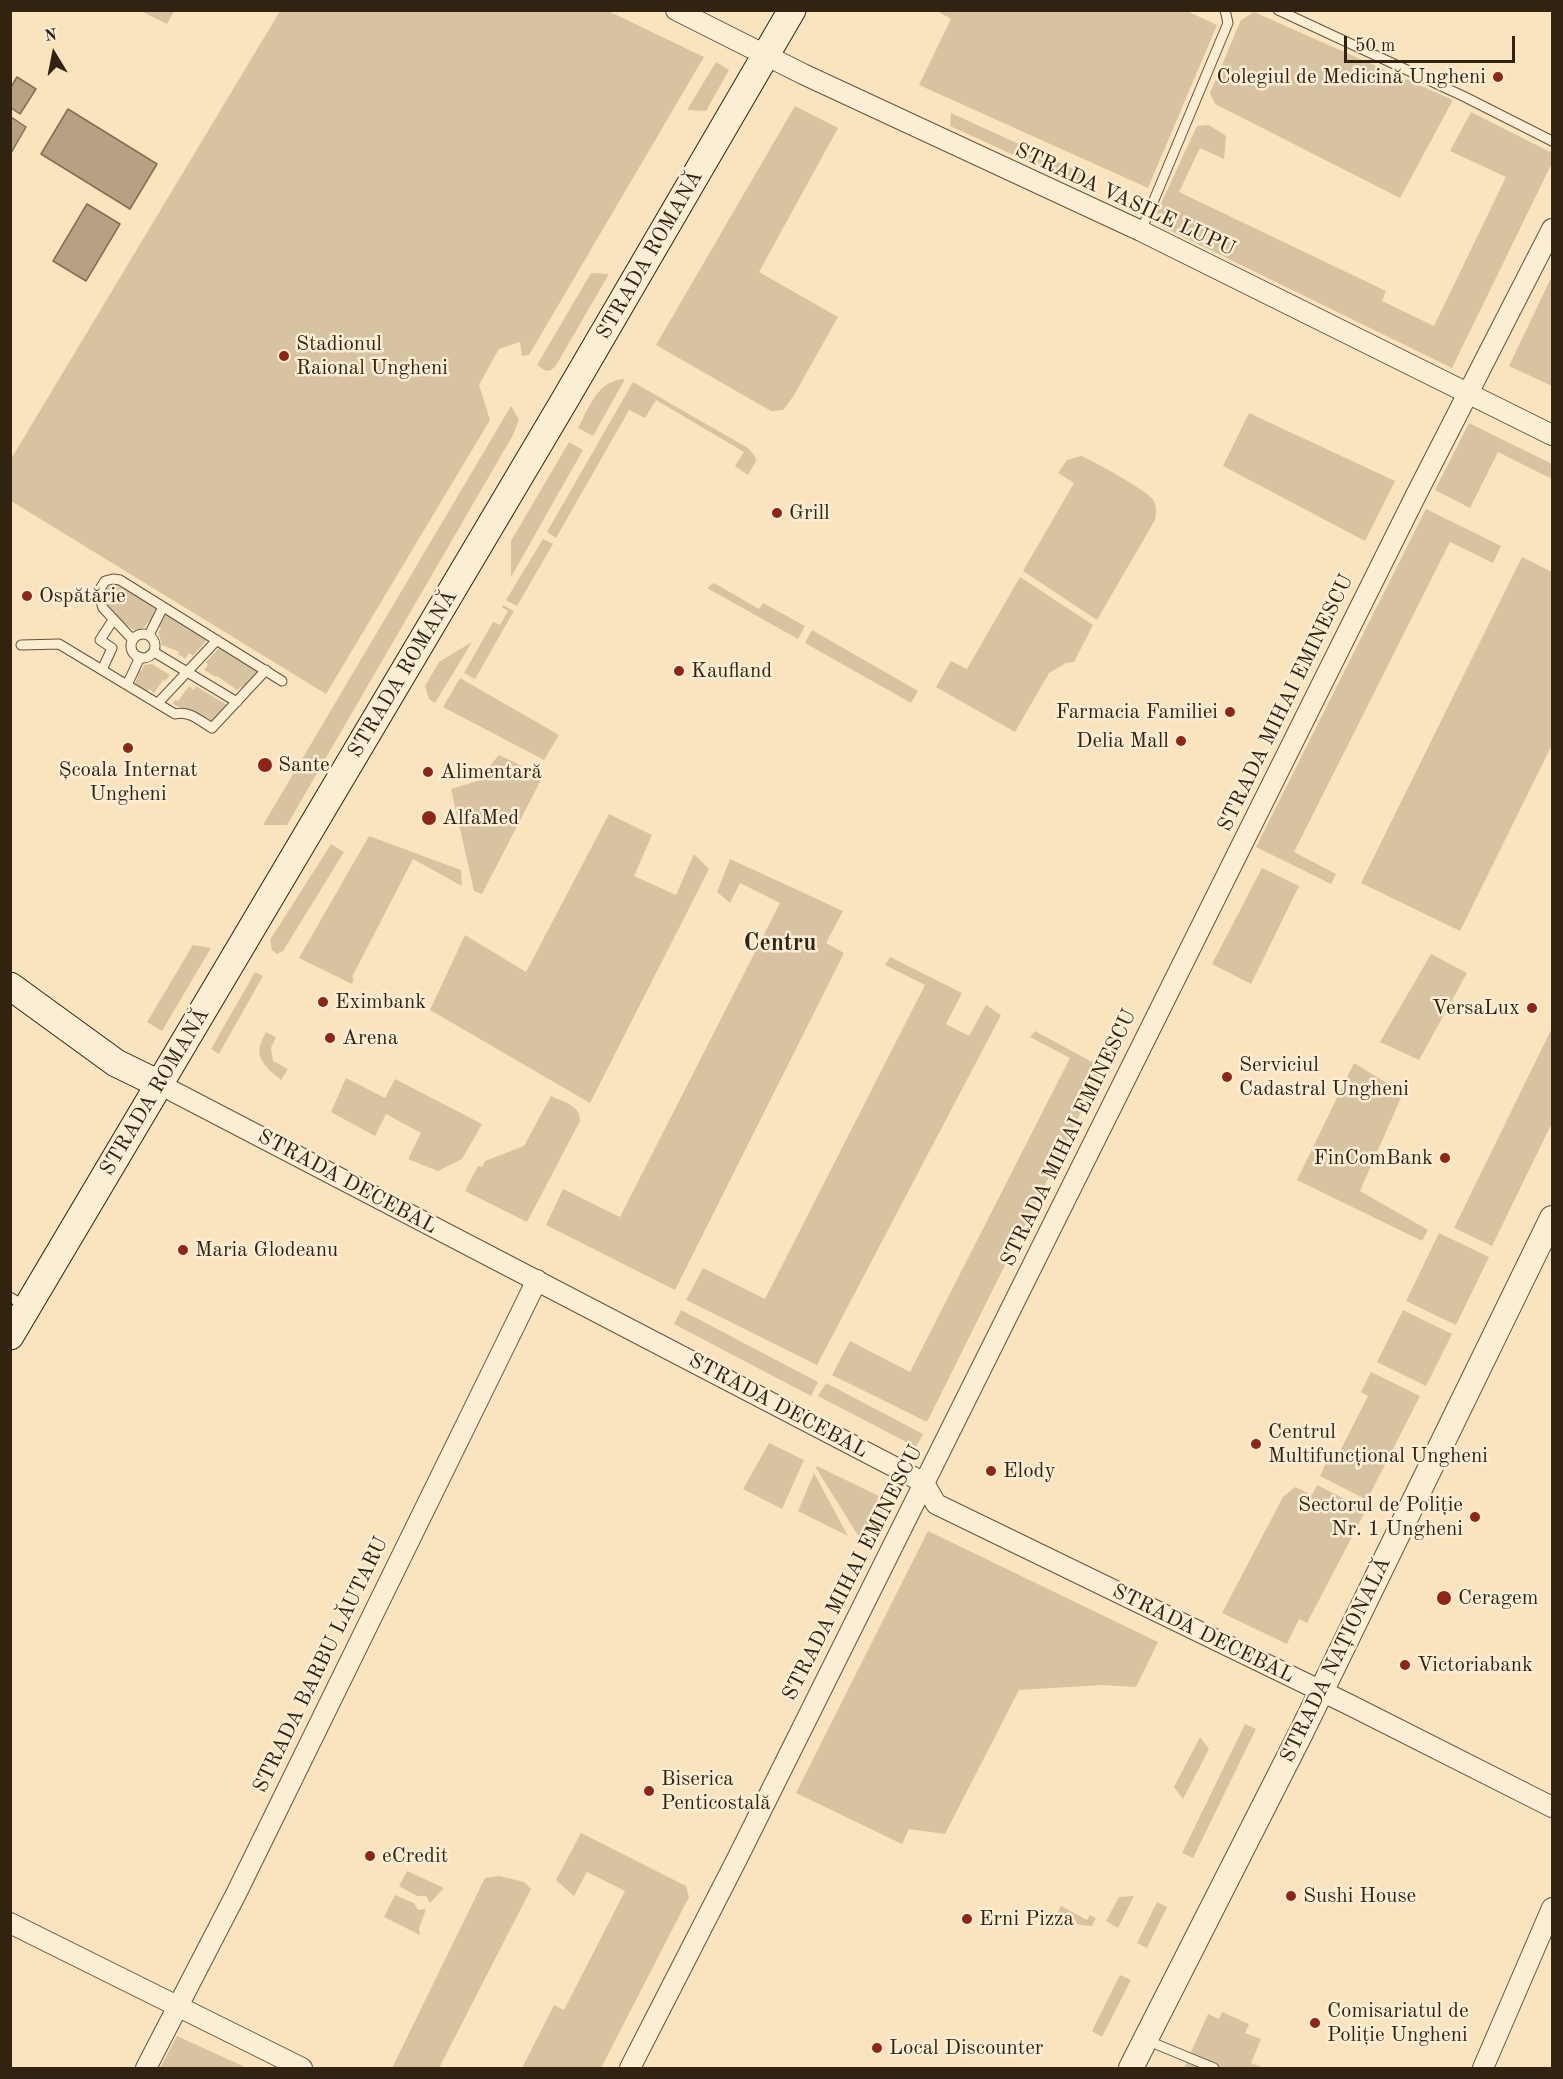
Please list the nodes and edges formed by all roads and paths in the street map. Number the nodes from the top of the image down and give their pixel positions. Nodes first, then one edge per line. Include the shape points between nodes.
1 (676, 10) edge
2 (792, 10) edge
3 (1225, 10) edge
4 (1278, 10) edge
5 (766, 55) junction
6 (1552, 141) edge
7 (1552, 230) edge
8 (1141, 231) junction
9 (1467, 394) junction
10 (1552, 435) edge
11 (163, 607) junction
12 (113, 620) junction
13 (149, 635) junction
14 (133, 640) junction
15 (217, 640) junction
16 (21, 645) dead end
17 (154, 652) junction
18 (140, 657) junction
19 (102, 670) junction
20 (266, 670) junction
21 (187, 672) junction
22 (282, 681) dead end
23 (127, 685) junction
24 (237, 702) junction
25 (158, 704) junction
26 (10, 986) edge
27 (159, 1084) junction
28 (1552, 1218) edge
29 (537, 1280) junction
30 (19, 1302) edge
31 (10, 1336) edge
32 (924, 1483) junction
33 (1321, 1692) junction
34 (1552, 1807) edge
35 (1552, 1908) edge
36 (10, 1923) edge
37 (178, 2007) junction
38 (1146, 2040) junction
39 (146, 2068) edge
40 (302, 2068) edge
41 (630, 2068) edge
42 (1131, 2068) edge
43 (1214, 2068) edge
44 (1483, 2068) edge

1 - 5 street, STRADA VASILE LUPU
2 - 5 main road, STRADA ROMANĂ
3 - 8 lane via 1228,23
4 - 6 lane
5 - 8 street, STRADA VASILE LUPU
5 - 27 main road, STRADA ROMANĂ
7 - 9 street, STRADA MIHAI EMINESCU
8 - 9 street, STRADA VASILE LUPU
9 - 10 street, STRADA VASILE LUPU
9 - 32 street, STRADA MIHAI EMINESCU
11 - 12 lane via 120,580 105,581 98,592 99,599
11 - 13 lane
11 - 15 lane
12 - 14 lane
12 - 19 lane via 99,640 112,648
13 - 14 lane via 140,634
13 - 17 lane via 155,643
14 - 18 lane via 132,650
15 - 20 lane
15 - 21 lane
16 - 19 lane via 59,644
17 - 18 lane
17 - 21 lane
18 - 23 lane
19 - 23 lane
20 - 22 lane
20 - 24 lane
21 - 24 lane
21 - 25 lane
23 - 25 lane
24 - 25 lane via 212,728 188,713 175,714
26 - 27 main road, STRADA DECEBAL via 116,1063
27 - 29 street, STRADA DECEBAL
27 - 30 main road, STRADA ROMANĂ
28 - 33 street, STRADA NAȚIONALĂ
29 - 32 street, STRADA DECEBAL
29 - 37 street, STRADA BARBU LĂUTARU
30 - 31 main road, STRADA ROMANĂ
32 - 33 street, STRADA DECEBAL via 936,1504
32 - 41 street, STRADA MIHAI EMINESCU
33 - 34 street, STRADA DECEBAL
33 - 38 street, STRADA NAȚIONALĂ
35 - 44 street
36 - 37 street
37 - 39 street, STRADA BARBU LĂUTARU
37 - 40 street
38 - 42 street, STRADA NAȚIONALĂ
38 - 43 lane

